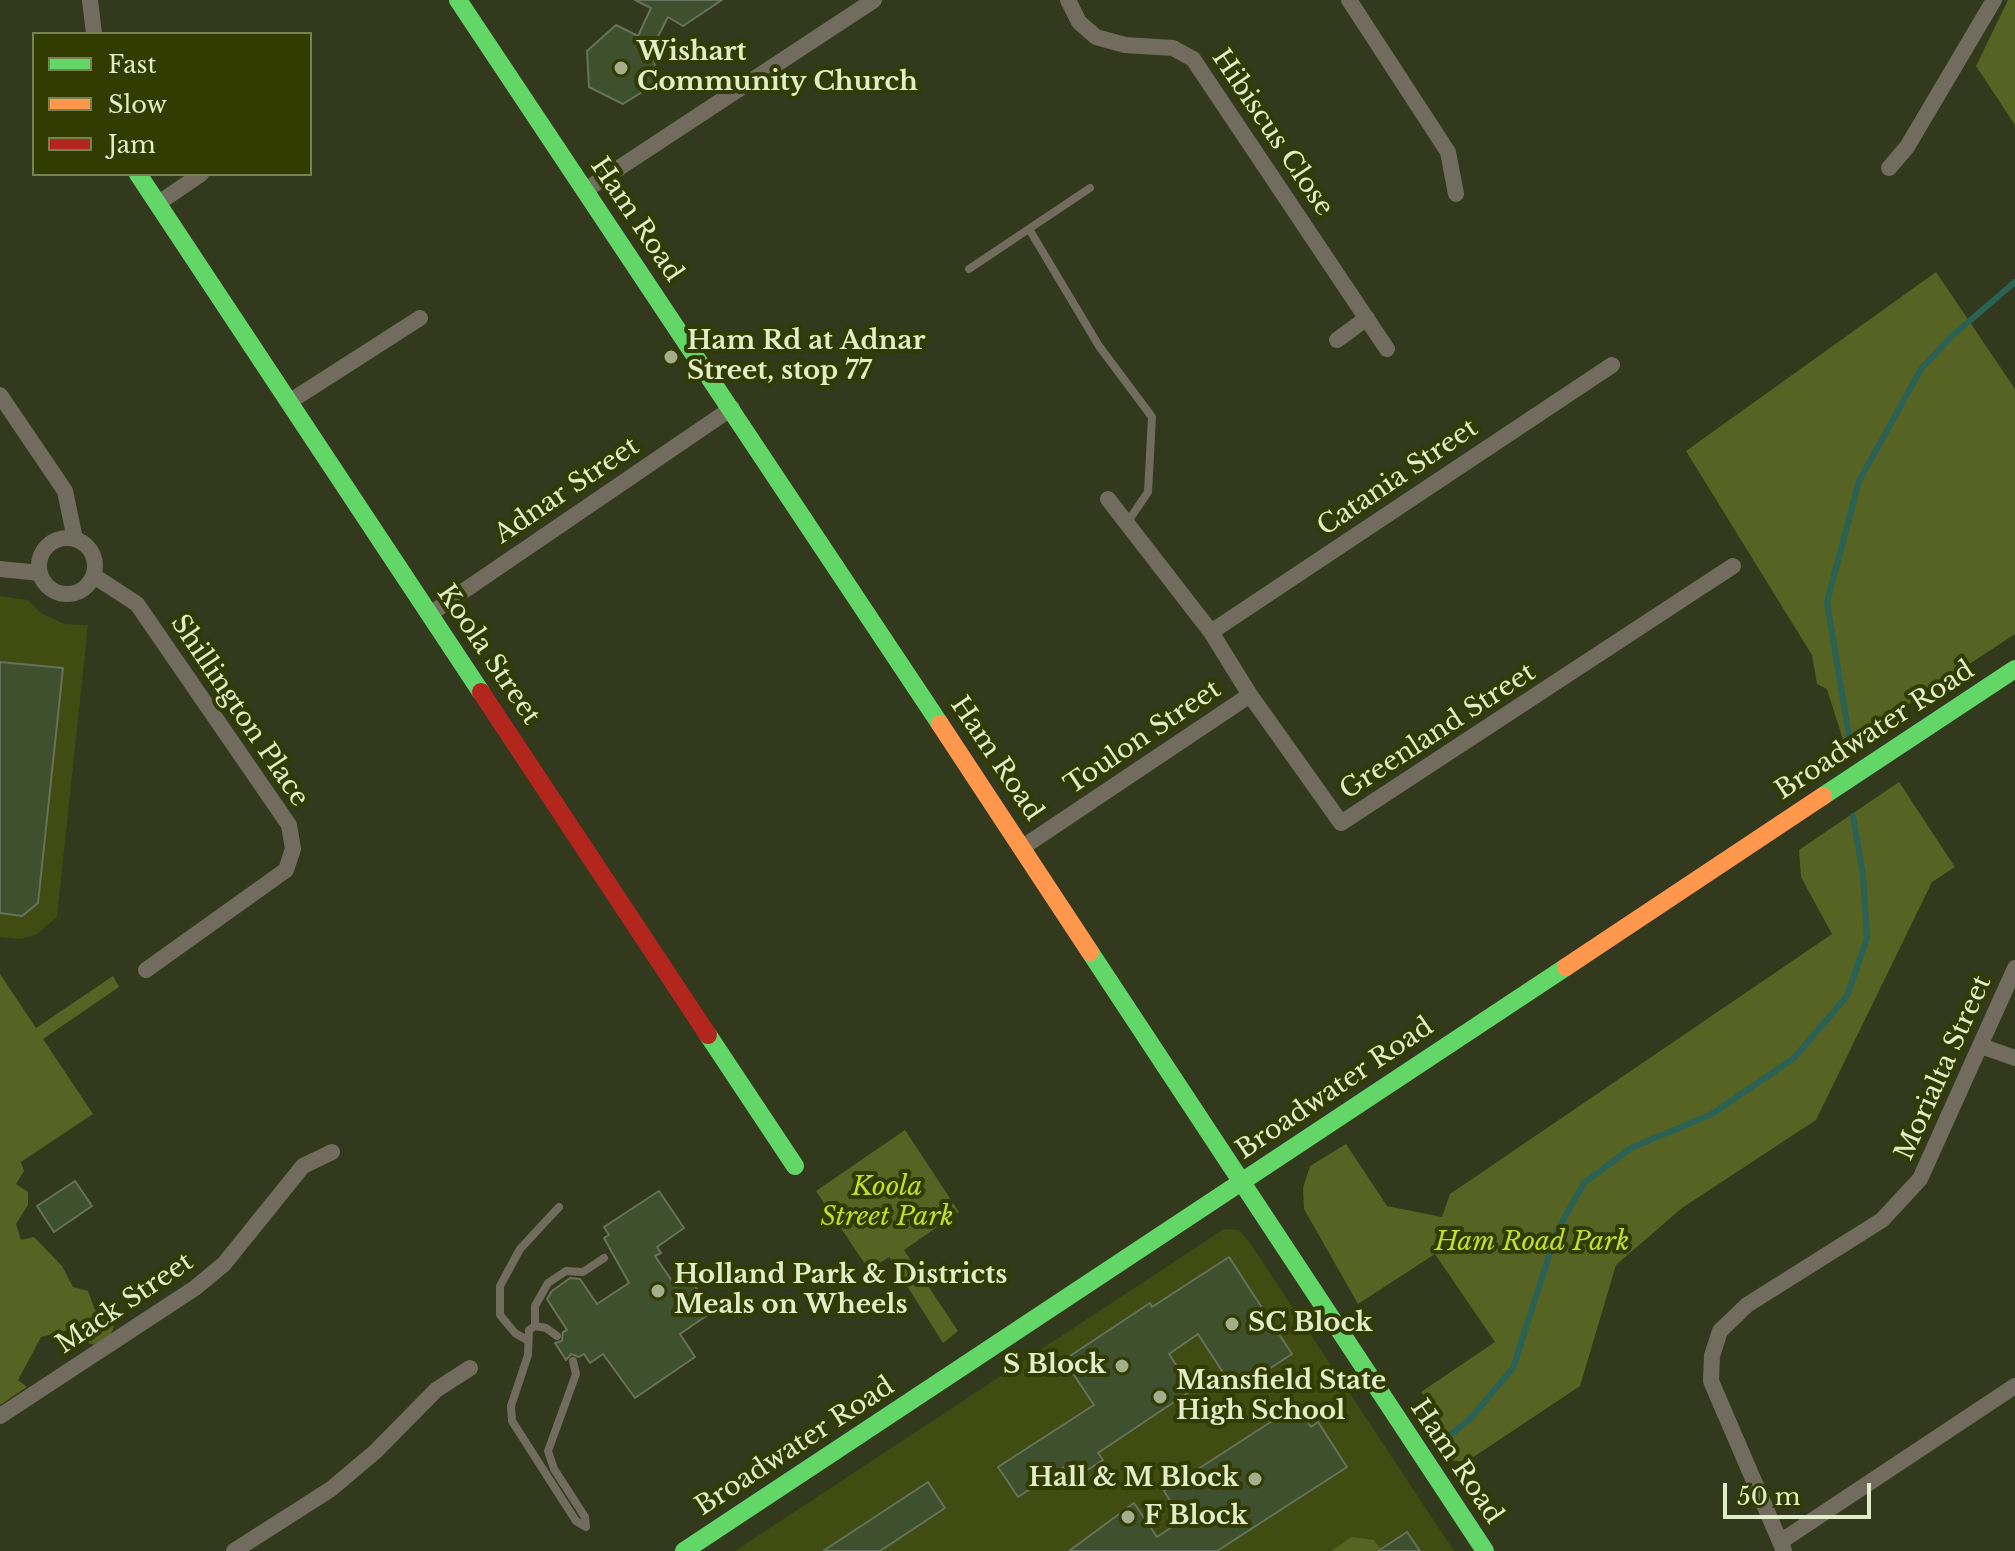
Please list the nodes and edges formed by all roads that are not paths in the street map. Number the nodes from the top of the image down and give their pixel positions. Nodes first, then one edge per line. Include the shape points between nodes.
1 (90, 0) edge
2 (458, 0) edge
3 (874, 0) edge
4 (1068, 0) edge
5 (1349, 0) edge
6 (1994, 0) edge
7 (94, 32) edge
8 (1889, 168) dead end
9 (139, 176) edge
10 (198, 176) edge
11 (1090, 188) dead end
12 (584, 191) junction
13 (1456, 194) dead end
14 (157, 204) junction
15 (1029, 229) junction
16 (969, 269) dead end
17 (420, 318) dead end
18 (1367, 318) junction
19 (1337, 340) dead end
20 (1387, 349) dead end
21 (1612, 365) dead end
22 (0, 395) edge
23 (289, 402) junction
24 (732, 408) junction
25 (1108, 499) dead end
26 (1129, 520) junction
27 (75, 539) junction
28 (1733, 566) dead end
29 (0, 569) edge
30 (40, 573) junction
31 (94, 576) junction
32 (430, 614) junction
33 (1211, 632) junction
34 (2015, 669) edge
35 (1250, 695) junction
36 (1023, 847) junction
37 (2015, 968) edge
38 (146, 970) dead end
39 (1981, 1046) junction
40 (2015, 1058) edge
41 (332, 1152) dead end
42 (795, 1166) dead end
43 (1241, 1183) junction
44 (559, 1207) dead end
45 (604, 1258) dead end
46 (535, 1326) junction
47 (557, 1336) dead end
48 (527, 1340) junction
49 (573, 1361) dead end
50 (470, 1368) dead end
51 (2015, 1386) edge
52 (0, 1416) edge
53 (1782, 1546) edge
54 (234, 1551) edge
55 (684, 1551) edge
56 (1485, 1551) edge

1 - 7 street
2 - 12 street, Ham Road
3 - 12 street
4 - 18 street, Hibiscus Close via 1079,22 1096,37 1173,48 1193,59
5 - 13 street via 1448,152
6 - 8 street via 1907,147
9 - 14 street, Koola Street
10 - 14 street
11 - 15 lane
12 - 24 street, Ham Road
14 - 23 street, Koola Street
15 - 16 lane
15 - 26 lane via 1099,346 1152,417 1148,492
17 - 23 street
18 - 19 street
18 - 20 street, Hibiscus Close
21 - 33 street, Catania Street
22 - 27 street via 65,491
23 - 32 street, Koola Street
24 - 32 street, Adnar Street
24 - 36 street, Ham Road
25 - 26 street, Greenland Street
26 - 33 street, Greenland Street
27 - 30 street via 61,539 45,549
27 - 31 street via 93,553
28 - 35 street, Greenland Street via 1341,823
29 - 30 street
30 - 31 street via 48,586 64,594 86,588
31 - 38 street, Shillington Place via 137,604 289,825 293,849 286,870
32 - 42 street, Koola Street
33 - 35 street, Greenland Street
34 - 43 street, Broadwater Road
35 - 36 street, Toulon Street
36 - 43 street, Ham Road
37 - 39 street, Morialta Street
39 - 40 street
39 - 53 street, Morialta Street via 1920,1179 1882,1220 1747,1305 1720,1331 1711,1381
41 - 52 street, Mack Street via 303,1166 224,1264 195,1288
43 - 55 street, Broadwater Road
43 - 56 street, Ham Road
44 - 48 lane via 520,1249 500,1286 500,1315
45 - 46 lane via 583,1272 566,1271 548,1283 535,1306
46 - 47 lane
46 - 48 lane
48 - 49 lane via 512,1421 576,1521 586,1527 548,1451 576,1374
50 - 54 street via 436,1390 331,1489
51 - 53 street

